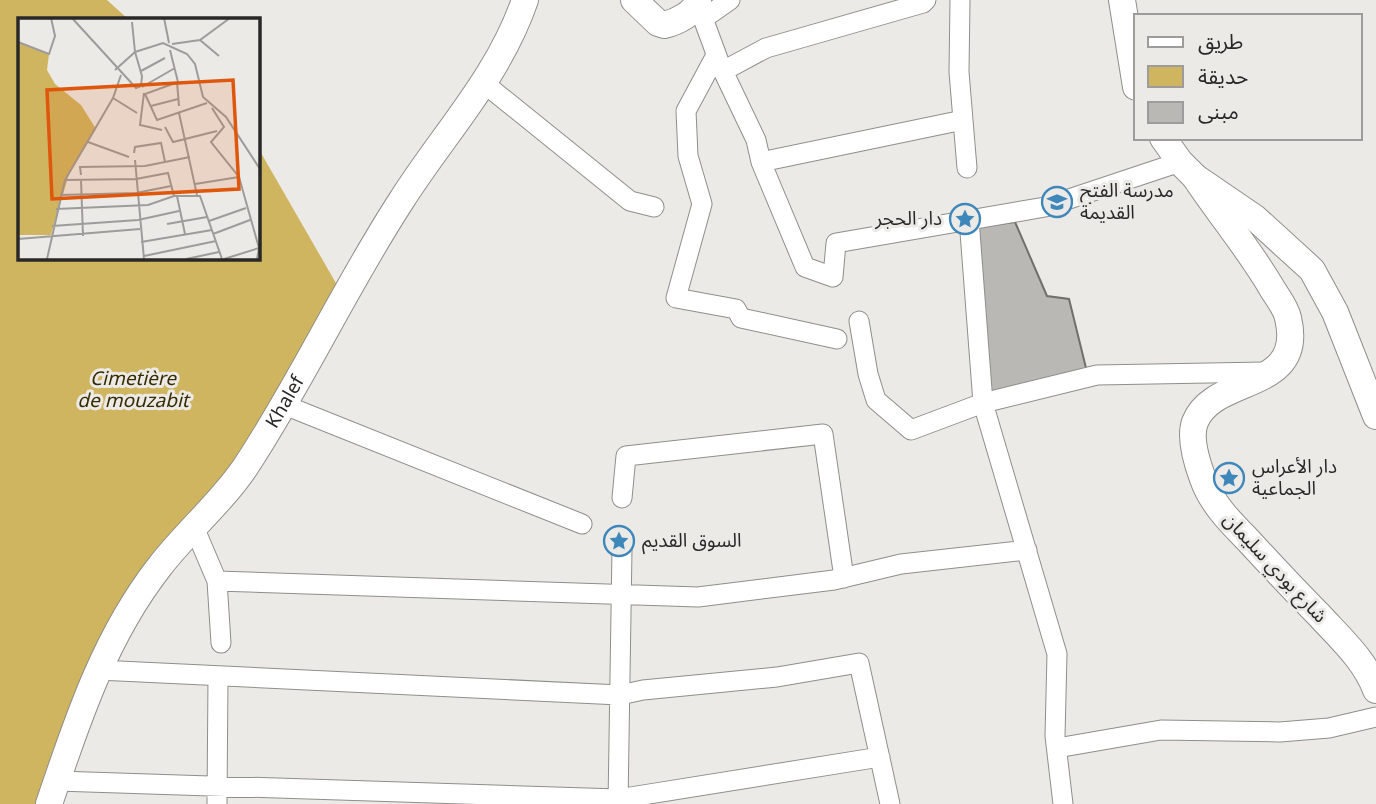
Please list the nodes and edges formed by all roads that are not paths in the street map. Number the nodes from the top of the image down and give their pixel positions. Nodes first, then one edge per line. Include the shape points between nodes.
1 (525, 0) edge
2 (635, 0) edge
3 (730, 0) edge
4 (926, 0) edge
5 (960, 0) edge
6 (1122, 0) edge
7 (700, 8) edge
8 (719, 64) junction
9 (1134, 75) edge
10 (485, 84) junction
11 (963, 120) junction
12 (1165, 140) edge
13 (761, 162) junction
14 (967, 168) dead end
15 (1187, 169) junction
16 (654, 207) dead end
17 (969, 219) junction
18 (859, 321) dead end
19 (837, 339) dead end
20 (1273, 372) junction
21 (983, 403) junction
22 (282, 404) junction
23 (1376, 416) edge
24 (622, 498) dead end
25 (582, 524) dead end
26 (194, 527) junction
27 (622, 549) dead end
28 (1027, 550) junction
29 (844, 578) junction
30 (217, 581) junction
31 (621, 593) junction
32 (221, 643) dead end
33 (98, 670) junction
34 (218, 678) junction
35 (1376, 690) edge
36 (620, 695) junction
37 (1376, 718) edge
38 (1057, 748) junction
39 (880, 757) junction
40 (53, 792) edge
41 (217, 796) edge
42 (618, 801) edge
43 (890, 804) edge
44 (1063, 804) edge

1 - 10 street, Khalef
2 - 7 street via 664,25
3 - 7 street
4 - 8 street
5 - 11 street
6 - 9 street
7 - 8 street
8 - 13 street
8 - 19 street via 685,111 688,156 702,204 676,298 736,309 741,318
10 - 16 street via 630,201
10 - 22 street, Khalef via 382,230
11 - 13 street
11 - 14 street
12 - 15 street
13 - 17 street via 805,267 833,277 836,243
15 - 17 street via 1045,207
15 - 20 street via 1257,262 1288,316 1290,341 1285,359
15 - 23 street via 1255,218 1312,270 1335,312
17 - 21 street
18 - 21 street via 876,400 911,430
20 - 21 street via 1097,375
20 - 35 street, شارع بودي سليمان via 1205,407 1195,423 1194,450 1204,482 1224,516 1355,654
21 - 28 street
22 - 25 street
22 - 26 street, Khalef via 244,468
24 - 29 street via 626,456 823,434
26 - 30 street
26 - 33 street, Khalef via 134,602
27 - 31 street
28 - 29 street via 901,564
28 - 38 street via 1057,654
29 - 31 street via 698,597
30 - 31 street
30 - 32 street
31 - 36 street
33 - 34 street
33 - 40 street, Khalef
34 - 36 street
34 - 41 street
36 - 39 street via 859,663
36 - 42 street
37 - 38 street via 1280,732 1161,730
38 - 44 street
39 - 42 street
39 - 43 street
40 - 41 street
41 - 42 street

